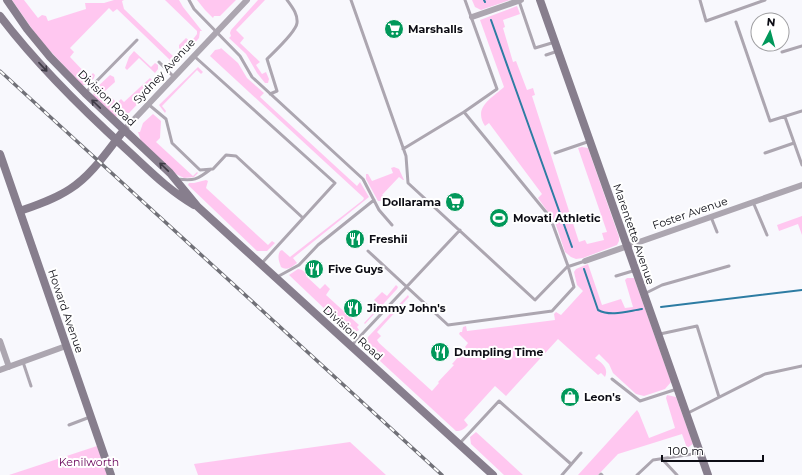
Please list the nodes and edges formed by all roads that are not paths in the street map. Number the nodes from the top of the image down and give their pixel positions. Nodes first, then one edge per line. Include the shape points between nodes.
1 (7, 0) edge
2 (189, 0) edge
3 (247, 0) edge
4 (287, 0) edge
5 (351, 0) edge
6 (466, 0) edge
7 (520, 0) edge
8 (540, 0) edge
9 (700, 0) edge
10 (765, 0) edge
11 (0, 16) edge
12 (472, 17) junction
13 (736, 22) dead end
14 (216, 32) junction
15 (137, 40) dead end
16 (555, 42) junction
17 (802, 46) edge
18 (790, 50) edge
19 (558, 52) junction
20 (546, 55) dead end
21 (194, 56) junction
22 (159, 62) dead end
23 (174, 77) junction
24 (85, 93) junction
25 (270, 94) junction
26 (148, 104) junction
27 (802, 111) edge
28 (464, 112) junction
29 (785, 116) junction
30 (124, 130) junction
31 (116, 141) junction
32 (590, 141) junction
33 (794, 143) junction
34 (404, 149) junction
35 (555, 153) dead end
36 (766, 153) dead end
37 (0, 154) edge
38 (802, 165) edge
39 (211, 169) junction
40 (175, 178) junction
41 (802, 185) edge
42 (374, 200) junction
43 (753, 202) junction
44 (198, 207) junction
45 (20, 211) junction
46 (711, 216) junction
47 (304, 218) junction
48 (392, 225) dead end
49 (460, 230) junction
50 (717, 232) dead end
51 (767, 235) dead end
52 (627, 246) junction
53 (368, 251) dead end
54 (585, 261) joint
55 (261, 264) junction
56 (568, 266) junction
57 (729, 266) dead end
58 (636, 270) junction
59 (616, 276) dead end
60 (276, 278) junction
61 (407, 287) junction
62 (644, 294) junction
63 (658, 334) junction
64 (0, 341) edge
65 (66, 346) junction
66 (351, 346) junction
67 (23, 362) junction
68 (802, 366) edge
69 (9, 367) junction
70 (0, 370) edge
71 (612, 379) dead end
72 (31, 386) dead end
73 (677, 389) junction
74 (719, 397) junction
75 (686, 414) junction
76 (90, 417) junction
77 (69, 425) dead end
78 (459, 444) junction
79 (581, 453) dead end
80 (700, 453) junction
81 (662, 458) junction
82 (571, 464) junction
83 (111, 475) edge
84 (493, 475) edge
85 (562, 475) edge
86 (637, 475) edge
87 (677, 475) edge
88 (708, 475) edge

1 - 24 street, Division Road via 39,44
2 - 14 lane
3 - 14 street, Sydney Avenue
4 - 25 lane via 296,13 297,24 266,59 277,91
5 - 34 lane
6 - 12 lane
7 - 12 street
7 - 16 lane via 535,48
8 - 16 street, Marentette Avenue
9 - 10 lane via 706,21
11 -> 31 street, Division Road via 42,66
12 - 28 lane via 497,89
13 - 29 lane via 770,121
14 - 21 street, Sydney Avenue
14 - 25 lane via 240,56 252,77
15 - 24 lane
16 - 19 street, Marentette Avenue
17 - 18 lane
19 - 20 lane
19 - 32 street, Marentette Avenue
21 - 23 street, Sydney Avenue
21 - 47 lane via 335,183
22 - 23 lane
23 - 26 street, Sydney Avenue
30 -> 24 street, Division Road
25 - 42 lane via 363,180
26 - 30 street, Sydney Avenue
26 - 39 lane via 166,119 172,143 200,170
27 - 29 lane
28 - 34 lane
28 - 56 lane via 550,217
29 - 33 lane
30 - 31 street, Sydney Avenue
40 -> 30 street, Division Road
31 - 44 street, Division Road via 169,188
31 - 45 street, Sydney Avenue via 77,184
32 - 35 lane
32 - 52 street, Marentette Avenue
33 - 36 lane
33 - 38 lane
34 - 49 lane via 408,183
37 - 45 street, Howard Avenue
39 - 40 lane via 200,178 191,181
39 - 47 lane via 226,155 236,156
40 - 44 street, Division Road
41 - 43 street, Foster Avenue
42 - 48 lane
42 - 60 lane via 318,245 300,264
43 - 46 street, Foster Avenue
43 - 51 lane
44 - 55 street, Division Road
45 - 65 street, Howard Avenue
46 - 50 lane
46 - 52 street, Foster Avenue
47 - 55 lane
49 - 56 lane via 535,300
49 - 61 lane
52 - 54 street, Foster Avenue
52 - 58 street, Marentette Avenue
53 - 61 lane
54 - 56 lane
55 - 60 street, Division Road
56 - 61 lane via 574,287 552,311 448,325
57 - 62 lane via 662,285
58 - 59 lane
58 - 62 street, Marentette Avenue
60 - 66 street, Division Road
61 - 66 lane
62 - 63 street, Marentette Avenue
63 - 73 street, Marentette Avenue
63 - 74 lane via 697,326
64 - 69 street
65 - 67 street
65 - 76 street, Howard Avenue
66 - 78 street, Division Road
67 - 69 street
67 - 72 lane
68 - 74 lane via 765,374
69 - 70 street
71 - 73 lane via 640,401
73 - 75 street, Marentette Avenue
74 - 75 lane
75 - 80 street, Marentette Avenue
76 - 77 lane
76 - 83 street, Howard Avenue
78 - 82 lane via 499,401
78 - 84 street, Division Road
79 - 82 lane
80 - 81 lane
80 - 88 street, Marentette Avenue
81 - 86 lane via 653,460
81 - 87 lane
82 - 85 lane

